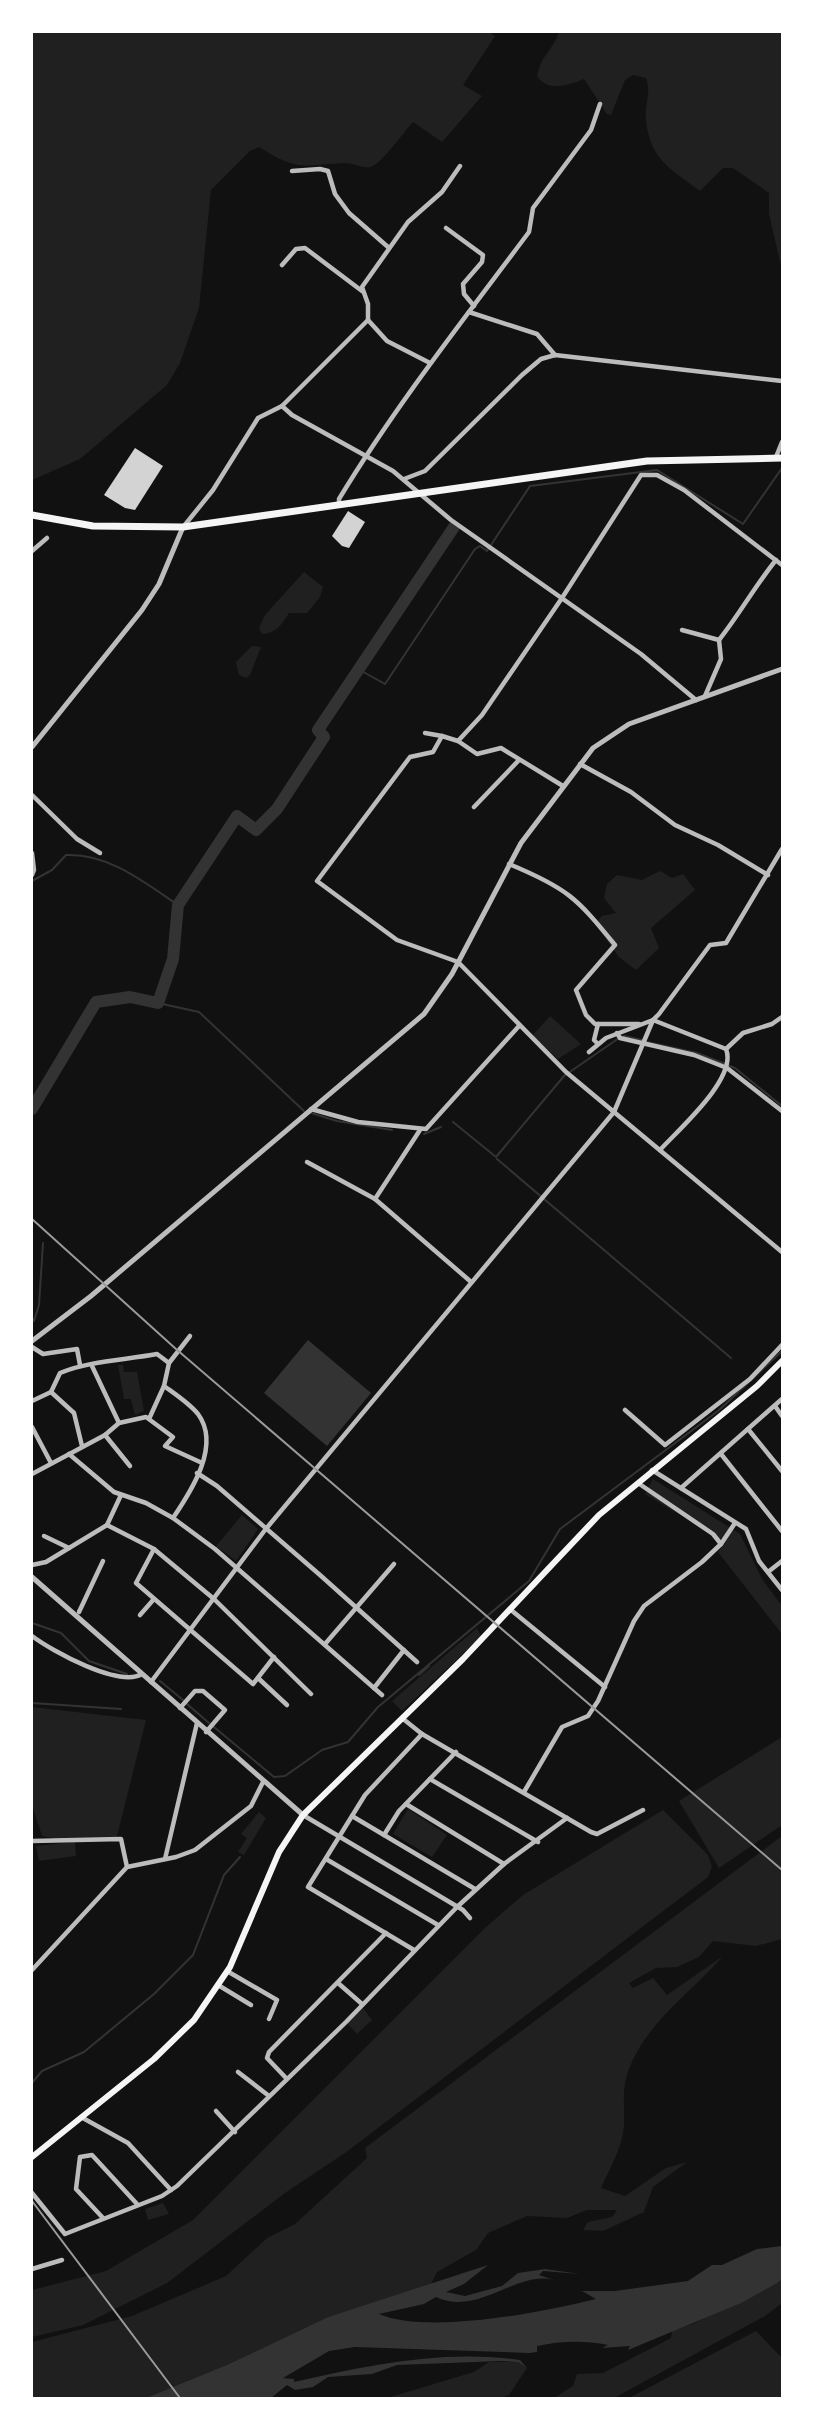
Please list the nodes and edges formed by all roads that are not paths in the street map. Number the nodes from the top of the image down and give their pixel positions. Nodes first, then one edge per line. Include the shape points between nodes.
1 (600, 104) dead end
2 (460, 166) dead end
3 (292, 171) dead end
4 (446, 228) dead end
5 (388, 247) junction
6 (282, 265) dead end
7 (362, 291) junction
8 (474, 306) junction
9 (469, 312) junction
10 (368, 320) junction
11 (555, 355) junction
12 (430, 363) junction
13 (782, 381) edge
14 (282, 406) junction
15 (782, 442) edge
16 (366, 455) junction
17 (779, 458) edge
18 (404, 479) junction
19 (418, 493) junction
20 (339, 504) junction
21 (32, 515) edge
22 (183, 527) junction
23 (47, 538) dead end
24 (32, 551) edge
25 (776, 560) junction
26 (782, 565) edge
27 (562, 598) junction
28 (682, 631) dead end
29 (719, 640) junction
30 (782, 669) edge
31 (705, 697) junction
32 (697, 700) junction
33 (425, 733) dead end
34 (442, 736) junction
35 (458, 741) junction
36 (32, 747) edge
37 (519, 760) junction
38 (580, 765) junction
39 (563, 786) junction
40 (32, 795) edge
41 (474, 807) dead end
42 (782, 849) edge
43 (32, 853) edge
44 (100, 853) dead end
45 (509, 864) junction
46 (32, 875) edge
47 (768, 875) junction
48 (458, 962) junction
49 (782, 1017) edge
50 (598, 1024) junction
51 (641, 1024) junction
52 (519, 1026) junction
53 (617, 1033) junction
54 (598, 1044) junction
55 (643, 1044) junction
56 (726, 1049) junction
57 (589, 1052) dead end
58 (727, 1068) junction
59 (311, 1109) junction
60 (782, 1111) edge
61 (614, 1112) junction
62 (420, 1130) junction
63 (660, 1150) junction
64 (307, 1162) dead end
65 (375, 1199) junction
66 (782, 1252) edge
67 (470, 1281) junction
68 (190, 1336) dead end
69 (32, 1341) edge
70 (782, 1345) edge
71 (32, 1347) edge
72 (782, 1361) edge
73 (169, 1363) junction
74 (80, 1365) junction
75 (92, 1366) junction
76 (164, 1386) junction
77 (51, 1392) junction
78 (782, 1399) edge
79 (32, 1401) edge
80 (775, 1406) junction
81 (625, 1410) dead end
82 (782, 1416) edge
83 (149, 1419) junction
84 (118, 1423) junction
85 (32, 1427) edge
86 (748, 1429) junction
87 (105, 1435) junction
88 (82, 1447) junction
89 (69, 1454) junction
90 (721, 1454) junction
91 (201, 1462) junction
92 (51, 1463) junction
93 (130, 1466) dead end
94 (651, 1469) junction
95 (782, 1471) edge
96 (197, 1473) junction
97 (32, 1474) edge
98 (636, 1482) junction
99 (681, 1488) junction
100 (121, 1495) junction
101 (173, 1518) junction
102 (735, 1523) junction
103 (107, 1525) junction
104 (265, 1530) junction
105 (782, 1531) edge
106 (44, 1536) dead end
107 (721, 1544) junction
108 (70, 1549) junction
109 (154, 1549) junction
110 (782, 1560) edge
111 (103, 1561) dead end
112 (394, 1564) dead end
113 (32, 1565) edge
114 (237, 1568) junction
115 (768, 1572) junction
116 (32, 1577) edge
117 (782, 1590) edge
118 (154, 1599) junction
119 (214, 1599) junction
120 (356, 1606) junction
121 (511, 1610) junction
122 (79, 1612) dead end
123 (140, 1615) dead end
124 (190, 1631) junction
125 (32, 1636) edge
126 (324, 1644) junction
127 (404, 1650) junction
128 (274, 1657) junction
129 (417, 1662) dead end
130 (142, 1674) junction
131 (258, 1678) junction
132 (151, 1682) junction
133 (605, 1687) junction
134 (374, 1688) junction
135 (312, 1694) dead end
136 (382, 1695) dead end
137 (184, 1704) junction
138 (287, 1705) dead end
139 (402, 1718) junction
140 (197, 1723) junction
141 (210, 1727) junction
142 (422, 1734) junction
143 (456, 1752) junction
144 (430, 1779) junction
145 (263, 1782) junction
146 (524, 1792) junction
147 (405, 1804) junction
148 (643, 1810) dead end
149 (303, 1815) junction
150 (352, 1816) junction
151 (568, 1818) junction
152 (384, 1835) junction
153 (339, 1837) junction
154 (32, 1841) edge
155 (538, 1842) junction
156 (165, 1859) junction
157 (326, 1859) junction
158 (504, 1864) junction
159 (127, 1867) junction
160 (475, 1889) junction
161 (457, 1906) junction
162 (470, 1917) dead end
163 (438, 1925) junction
164 (386, 1933) junction
165 (414, 1950) junction
166 (32, 1970) edge
167 (227, 1971) junction
168 (338, 1983) junction
169 (218, 1985) junction
170 (362, 2004) junction
171 (251, 2005) dead end
172 (270, 2019) dead end
173 (238, 2072) dead end
174 (286, 2078) junction
175 (269, 2096) junction
176 (216, 2111) dead end
177 (81, 2117) junction
178 (235, 2132) junction
179 (32, 2157) edge
180 (171, 2190) junction
181 (32, 2193) edge
182 (137, 2204) junction
183 (103, 2218) junction
184 (62, 2260) dead end
185 (32, 2269) edge

1 - 8 street via 591,130 533,208 529,232
2 - 5 street via 442,192
3 - 5 street via 328,171 335,194 349,213
4 - 8 street via 483,255 463,284 464,294
5 - 7 street
6 - 7 street via 296,249 305,248
7 - 10 street
8 - 9 street
9 - 11 street via 537,334
9 - 12 street
10 - 12 street via 387,341
10 - 14 street
11 - 13 street
11 - 18 street via 541,359 522,375 425,471
12 - 16 street
14 - 16 street
14 - 22 street via 258,418 213,490
15 - 17 street
16 - 18 street
16 - 20 street
17 - 19 highway via 647,461
18 - 19 street
19 - 20 highway
19 - 27 street
20 - 22 highway
21 - 22 highway via 93,526
22 - 36 street via 159,584 142,610
23 - 24 street
25 - 26 street
25 - 27 street via 684,490 657,475 641,475
25 - 29 street
27 - 32 street
27 - 35 street via 482,715
28 - 29 street
29 - 31 street via 720,659
30 - 31 street
31 - 32 street
32 - 38 street via 612,732
33 - 34 street
34 - 35 street
34 - 48 street via 433,752 410,757 317,881 397,940
35 - 37 street via 478,754 501,748
37 - 39 street
37 - 41 street
38 - 39 street
38 - 47 street via 631,792 675,825
39 - 45 street
40 - 44 street via 77,839
42 - 47 street
43 - 46 street
45 - 48 street
45 - 50 street via 576,898 615,946 576,990 586,1015
47 - 51 street via 726,943 710,944 659,1014
48 - 52 street
48 - 59 street via 413,1026
49 - 56 street via 743,1033
50 - 51 street
50 - 54 street via 594,1040
51 - 53 street
52 - 61 street
52 - 62 street via 432,1124
53 - 54 street
53 - 55 street
54 - 57 street
55 - 56 street via 653,1020
55 - 58 street
55 - 61 street
56 - 58 street
58 - 60 street
58 - 63 street via 717,1087
59 - 62 street via 339,1119
59 - 69 street
61 - 63 street
61 - 67 street
62 - 65 street
63 - 66 street
64 - 65 street
65 - 67 street
67 - 104 street
68 - 73 street
70 - 81 street via 750,1379 664,1445
71 - 74 street via 43,1354 77,1349
72 - 94 main road
73 - 75 street via 157,1354
73 - 76 street
74 - 75 street
74 - 77 street via 60,1373
75 - 84 street
76 - 83 street
76 - 91 street via 196,1412 205,1426 208,1447
77 - 79 street
77 - 88 street via 74,1413
78 - 80 street
80 - 82 street
80 - 86 street
83 - 84 street
83 - 91 street via 173,1437 165,1446
84 - 87 street
85 - 92 street
86 - 90 street
86 - 95 street
87 - 88 street
87 - 93 street
88 - 89 street
89 - 92 street
89 - 100 street
90 - 99 street
90 - 105 street
91 - 96 street
92 - 97 street
94 - 98 main road
94 - 99 street
96 - 101 street
96 - 104 street
98 - 107 street
98 - 121 main road
99 - 102 street
100 - 101 street
100 - 103 street
101 - 114 street
102 - 107 street
102 - 115 street via 746,1529
103 - 108 street
103 - 109 street
104 - 114 street
104 - 120 street
106 - 108 street
107 - 133 street via 645,1606
108 - 113 street
109 - 118 street via 136,1583
109 - 119 street
110 - 115 street
111 - 122 street
112 - 120 street
114 - 119 street
114 - 126 street
115 - 117 street
116 - 130 street
118 - 123 street
118 - 124 street
119 - 124 street
119 - 128 street
120 - 126 street
120 - 127 street
121 - 133 street
121 - 139 main road
124 - 131 street via 253,1684
124 - 132 street
125 - 130 street via 81,1664 128,1679
126 - 134 street
127 - 129 street
127 - 134 street
128 - 131 street
128 - 135 street
130 - 132 street
131 - 138 street
132 - 137 street
133 - 146 street via 588,1716 562,1727
134 - 136 street
137 - 140 street
137 - 141 street via 195,1691 203,1691 225,1710
139 - 142 street
139 - 149 main road
140 - 141 street
140 - 156 street
141 - 145 street
142 - 143 street
142 - 150 street via 365,1795
143 - 144 street
143 - 146 street
144 - 147 street
144 - 155 street
145 - 149 street
145 - 156 street via 251,1806 204,1843
146 - 151 street
147 - 152 street
147 - 158 street
148 - 151 street via 597,1834
149 - 153 street
149 - 167 main road via 279,1852
150 - 152 street
150 - 153 street
151 - 155 street
152 - 160 street
153 - 157 street
153 - 161 street
154 - 159 street via 121,1839
155 - 158 street
156 - 159 street
157 - 163 street
157 - 164 street via 308,1887
158 - 160 street
159 - 166 street
160 - 161 street
161 - 162 street
161 - 163 street
163 - 165 street
164 - 165 street
164 - 168 street
165 - 170 street
167 - 169 main road
167 - 172 street via 277,2000
168 - 170 street
168 - 174 street via 269,2052 267,2058
169 - 171 street
169 - 177 main road via 179,2036
170 - 174 street
173 - 175 street
174 - 175 street
175 - 178 street
176 - 178 street
177 - 179 main road
177 - 180 street via 128,2143
178 - 180 street
180 - 182 street
181 - 183 street via 65,2234
182 - 183 street
182 - 183 street via 92,2155 80,2157 76,2189
184 - 185 street

